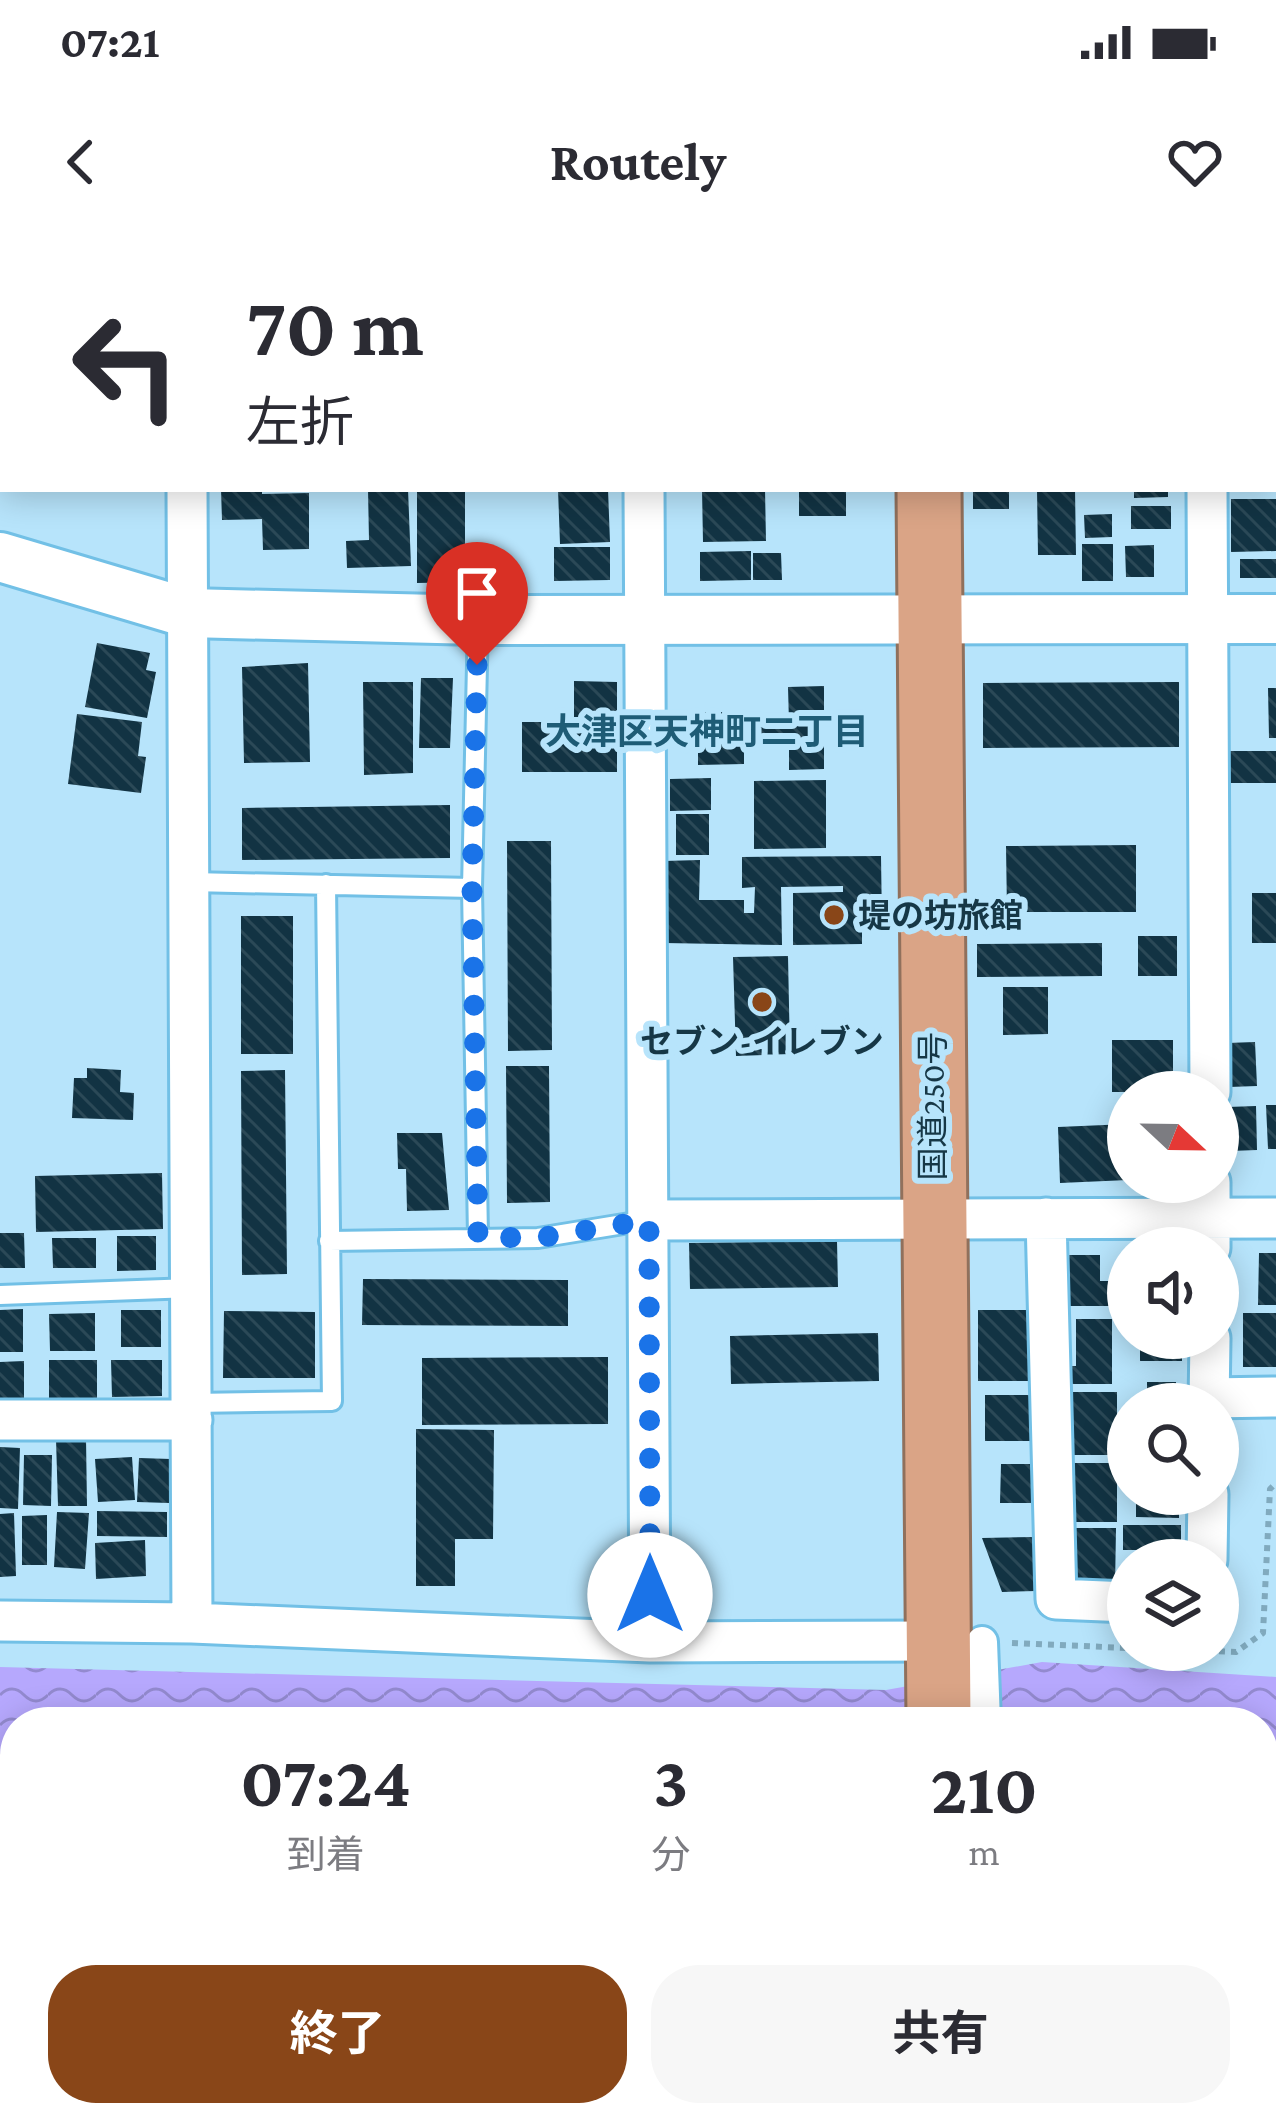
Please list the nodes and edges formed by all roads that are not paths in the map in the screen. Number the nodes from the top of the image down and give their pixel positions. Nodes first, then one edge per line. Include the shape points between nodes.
1 (187, 492) edge
2 (644, 492) edge
3 (929, 492) edge
4 (1207, 492) edge
5 (0, 557) edge
6 (188, 613) junction
7 (646, 619) junction
8 (1210, 619) junction
9 (1276, 619) edge
10 (478, 620) junction
11 (928, 621) junction
12 (191, 882) junction
13 (326, 884) junction
14 (472, 888) junction
15 (1210, 1071) edge
16 (1210, 1216) edge
17 (933, 1217) junction
18 (1046, 1217) junction
19 (1276, 1218) edge
20 (649, 1220) junction
21 (478, 1237) junction
22 (328, 1241) junction
23 (192, 1288) junction
24 (0, 1295) edge
25 (1276, 1397) edge
26 (1239, 1399) edge
27 (193, 1411) junction
28 (0, 1420) edge
29 (1107, 1602) edge
30 (0, 1621) edge
31 (192, 1623) junction
32 (961, 1641) junction
33 (650, 1642) junction
34 (943, 1707) edge
35 (981, 1707) edge

1 - 6 street
2 - 7 street
3 - 11 highway, 国道250号
4 - 8 street
5 - 6 street
6 - 10 street
6 - 12 street
7 - 10 street
7 - 11 street
7 - 20 street
8 - 9 street
8 - 11 street
8 - 15 street
10 - 14 lane
11 - 17 highway, 国道250号
12 - 13 lane
12 - 23 street
13 - 14 lane
13 - 22 lane
14 - 21 lane
16 - 18 street
16 - 19 street
17 - 18 street
17 - 20 street
17 - 32 highway, 国道250号
18 - 29 street via 1056,1599
20 - 21 lane via 538,1238
20 - 33 street
21 - 22 lane
22 - 27 lane via 332,1401
23 - 24 lane
23 - 27 street
25 - 26 street
27 - 28 street
27 - 31 street
30 - 31 street
31 - 33 street
32 - 33 street
32 - 34 highway, 国道250号
32 - 35 street

